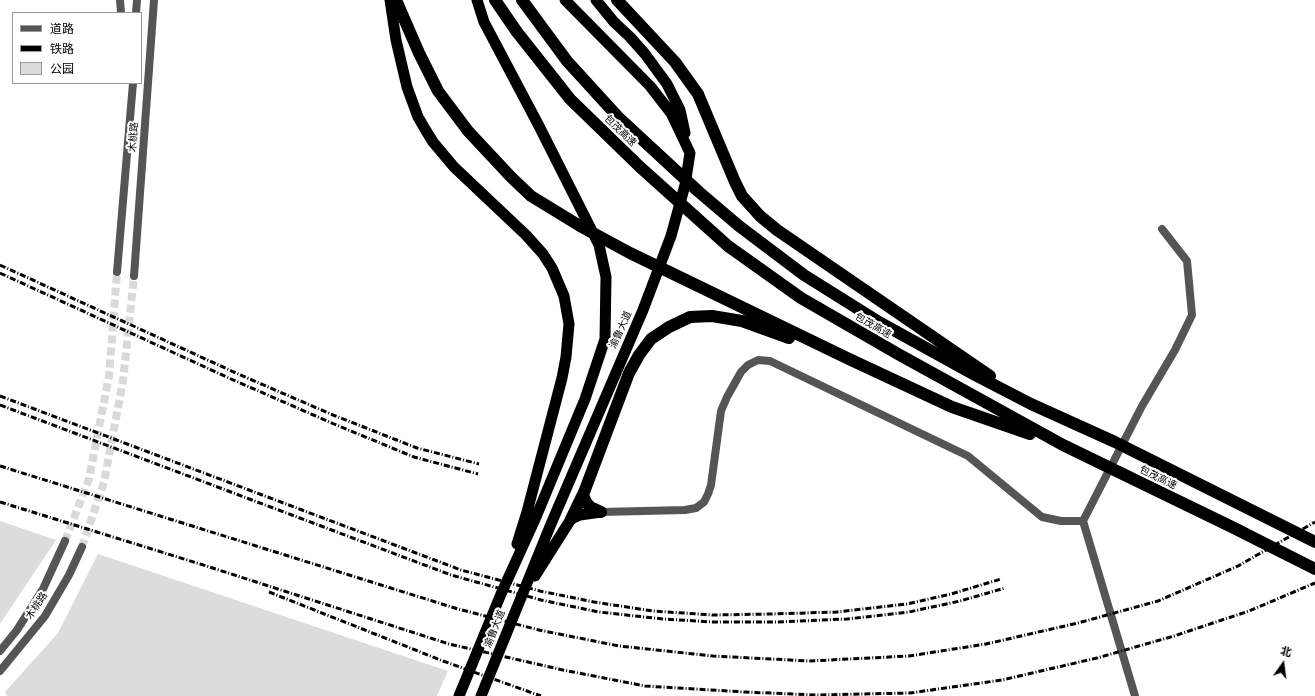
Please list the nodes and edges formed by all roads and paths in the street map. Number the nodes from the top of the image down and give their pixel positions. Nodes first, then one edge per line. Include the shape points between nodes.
1 (120, 0) edge
2 (137, 0) edge
3 (154, 0) edge
4 (390, 0) edge
5 (396, 0) edge
6 (477, 0) edge
7 (495, 0) edge
8 (522, 0) edge
9 (565, 0) edge
10 (596, 0) edge
11 (617, 0) edge
12 (121, 12) edge
13 (136, 12) edge
14 (130, 84) edge
15 (133, 84) edge
16 (132, 102) junction
17 (690, 153) junction
18 (1162, 229) dead end
19 (117, 272) tunnel mouth
20 (134, 276) tunnel mouth
21 (849, 359) junction
22 (1030, 404) junction
23 (1063, 445) junction
24 (588, 484) junction
25 (601, 512) junction
26 (532, 514) junction
27 (571, 519) junction
28 (1083, 520) junction
29 (65, 541) tunnel mouth
30 (1315, 542) edge
31 (82, 547) tunnel mouth
32 (1315, 569) edge
33 (519, 600) junction
34 (0, 651) edge
35 (0, 671) edge
36 (459, 696) edge
37 (481, 696) edge
38 (1135, 696) edge

1 - 12 street
2 - 13 street
3 - 20 street, 木桃路
4 - 26 highway via 407,87 425,129 454,167 544,254 564,296 569,324 566,357
5 - 21 highway via 438,91 468,131 531,196 630,253
6 - 26 highway via 484,22 599,245 606,278 605,338 585,399
7 - 23 highway, 包茂高速 via 570,99 640,167 728,246 802,298
8 - 22 highway, 包茂高速 via 572,67 619,118 739,226 804,275 879,322
9 - 17 highway via 650,86 671,113
10 - 17 highway via 645,54 667,84 680,110
11 - 22 highway via 675,62 698,94 742,196 760,216
14 - 16 street
15 - 16 street, 木桃路
16 - 19 street, 木桃路
17 - 33 highway, 渝鲁大道 via 685,185 671,236 643,310
18 - 28 street via 1187,261 1192,315
21 - 23 highway via 952,407
21 - 24 highway via 742,321 712,316 690,317 669,327 651,338 629,373
22 - 30 highway, 包茂高速 via 1115,442
23 - 32 highway, 包茂高速
24 - 25 highway via 583,495 586,502
24 - 27 highway
25 - 27 highway
25 - 28 street via 685,510 696,508 704,502 711,485 721,411 727,397 740,372 748,365 758,360 770,360 968,456 1042,517 1061,521
26 - 36 highway, 渝鲁大道
27 - 33 highway
28 - 38 street
29 - 34 street, 木桃路 via 43,589 17,630
31 - 35 street, 木桃路 via 45,616
33 - 37 highway, 渝鲁大道

